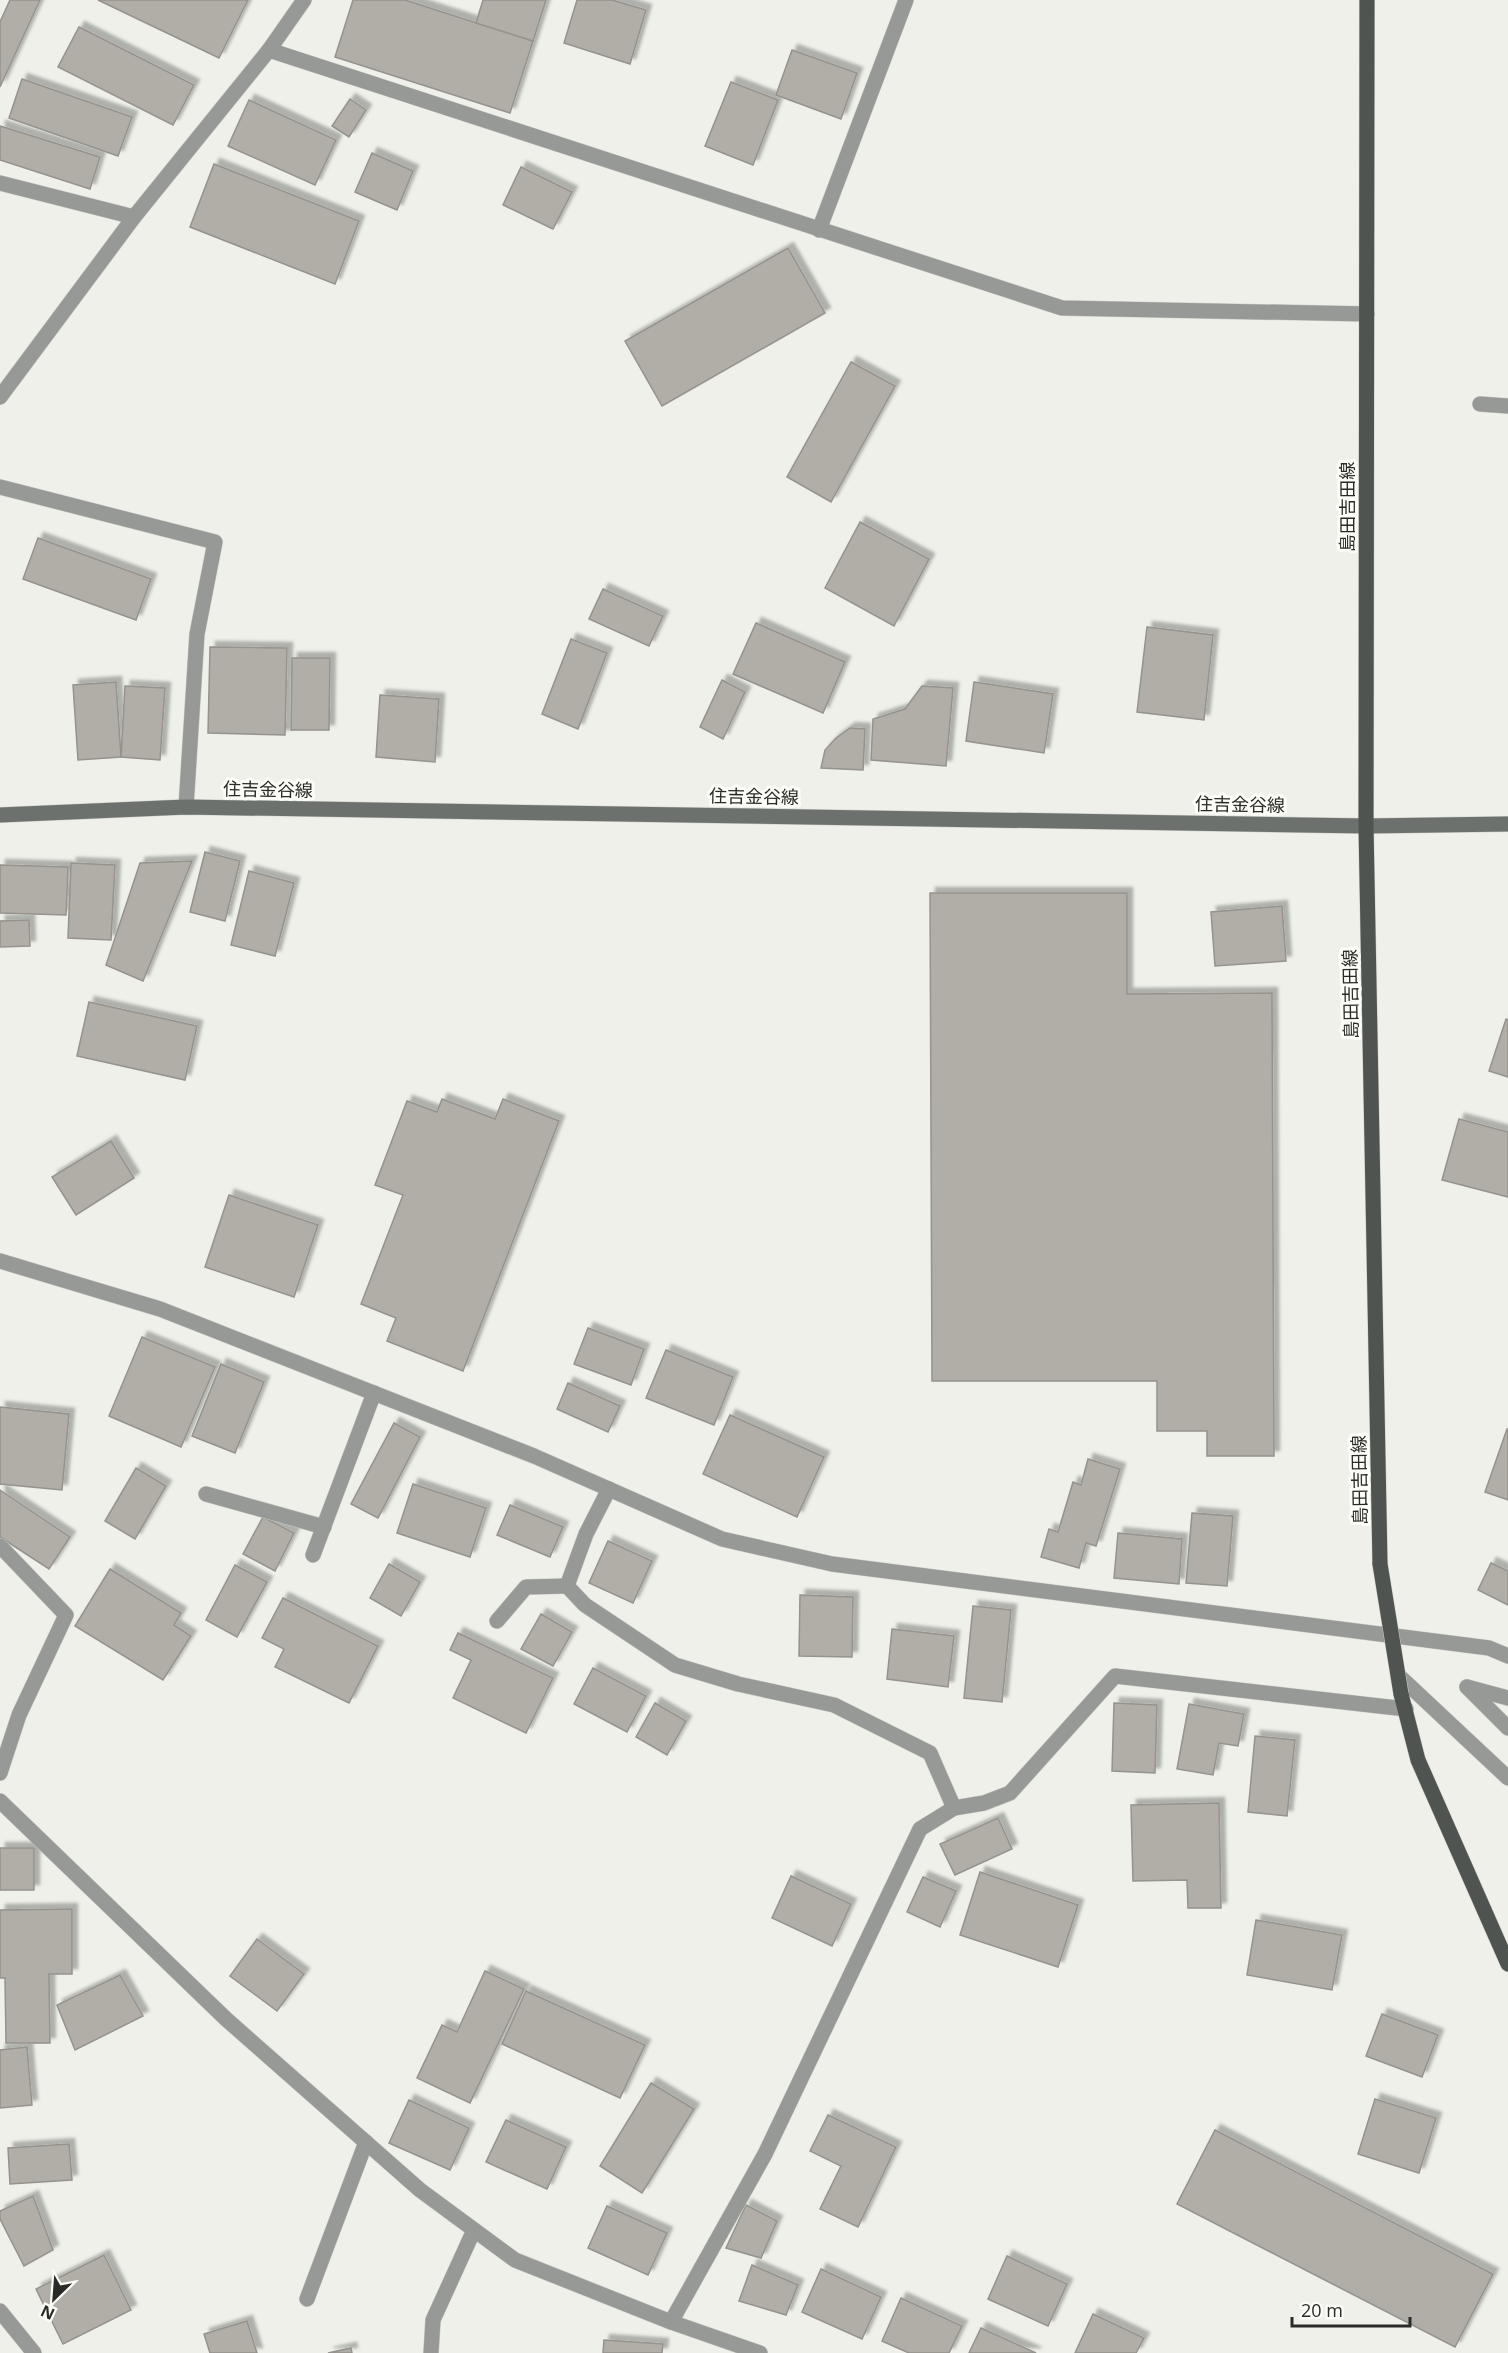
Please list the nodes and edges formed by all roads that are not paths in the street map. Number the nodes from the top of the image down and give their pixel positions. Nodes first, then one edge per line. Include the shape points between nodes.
1 (303, 0) edge
2 (906, 0) edge
3 (1367, 0) edge
4 (269, 50) junction
5 (0, 183) edge
6 (134, 217) junction
7 (819, 230) junction
8 (1367, 314) junction
9 (0, 398) edge
10 (1480, 404) dead end
11 (1508, 406) edge
12 (0, 487) edge
13 (186, 807) junction
14 (0, 815) edge
15 (1508, 824) edge
16 (1366, 826) junction
17 (0, 1261) edge
18 (374, 1393) junction
19 (609, 1489) junction
20 (206, 1494) dead end
21 (324, 1527) junction
22 (0, 1546) edge
23 (313, 1555) dead end
24 (567, 1586) junction
25 (497, 1621) dead end
26 (1508, 1656) edge
27 (1398, 1675) junction
28 (1508, 1698) edge
29 (1403, 1702) junction
30 (1508, 1728) edge
31 (0, 1773) edge
32 (1508, 1778) edge
33 (0, 1801) edge
34 (954, 1808) junction
35 (1508, 1964) edge
36 (366, 2142) junction
37 (474, 2230) junction
38 (307, 2299) dead end
39 (0, 2312) edge
40 (671, 2322) junction
41 (34, 2353) edge
42 (431, 2353) edge
43 (760, 2353) edge

1 - 4 street
2 - 7 street
3 - 8 main road, 島田吉田線
4 - 6 street
4 - 7 street
5 - 6 street
6 - 9 street
7 - 8 street via 1062,308
8 - 16 main road, 島田吉田線
10 - 11 street
12 - 13 street via 215,542 197,634
13 - 14 main road, 住吉金谷線
13 - 16 main road, 住吉金谷線
15 - 16 main road, 住吉金谷線
16 - 27 main road, 島田吉田線, bridge via 1380,1564
17 - 18 street via 160,1309
18 - 19 street
18 - 21 street
19 - 24 street via 586,1534
19 - 26 street via 722,1539 832,1564 1489,1648
20 - 21 street
21 - 23 street
22 - 31 street via 66,1615 19,1715
24 - 25 street via 526,1587
24 - 34 street via 585,1605 675,1665 738,1684 834,1705 930,1753
27 - 29 main road, 島田吉田線, bridge
27 - 32 street
28 - 30 street via 1467,1687
29 - 34 street via 1115,1676 1010,1792 984,1803
29 - 35 main road, 島田吉田線 via 1418,1760
33 - 36 street via 226,2019
34 - 40 street via 920,1828 765,2154
36 - 37 street via 420,2190
36 - 38 street
37 - 40 street via 515,2260
37 - 42 street via 433,2320
39 - 41 street
40 - 43 street

